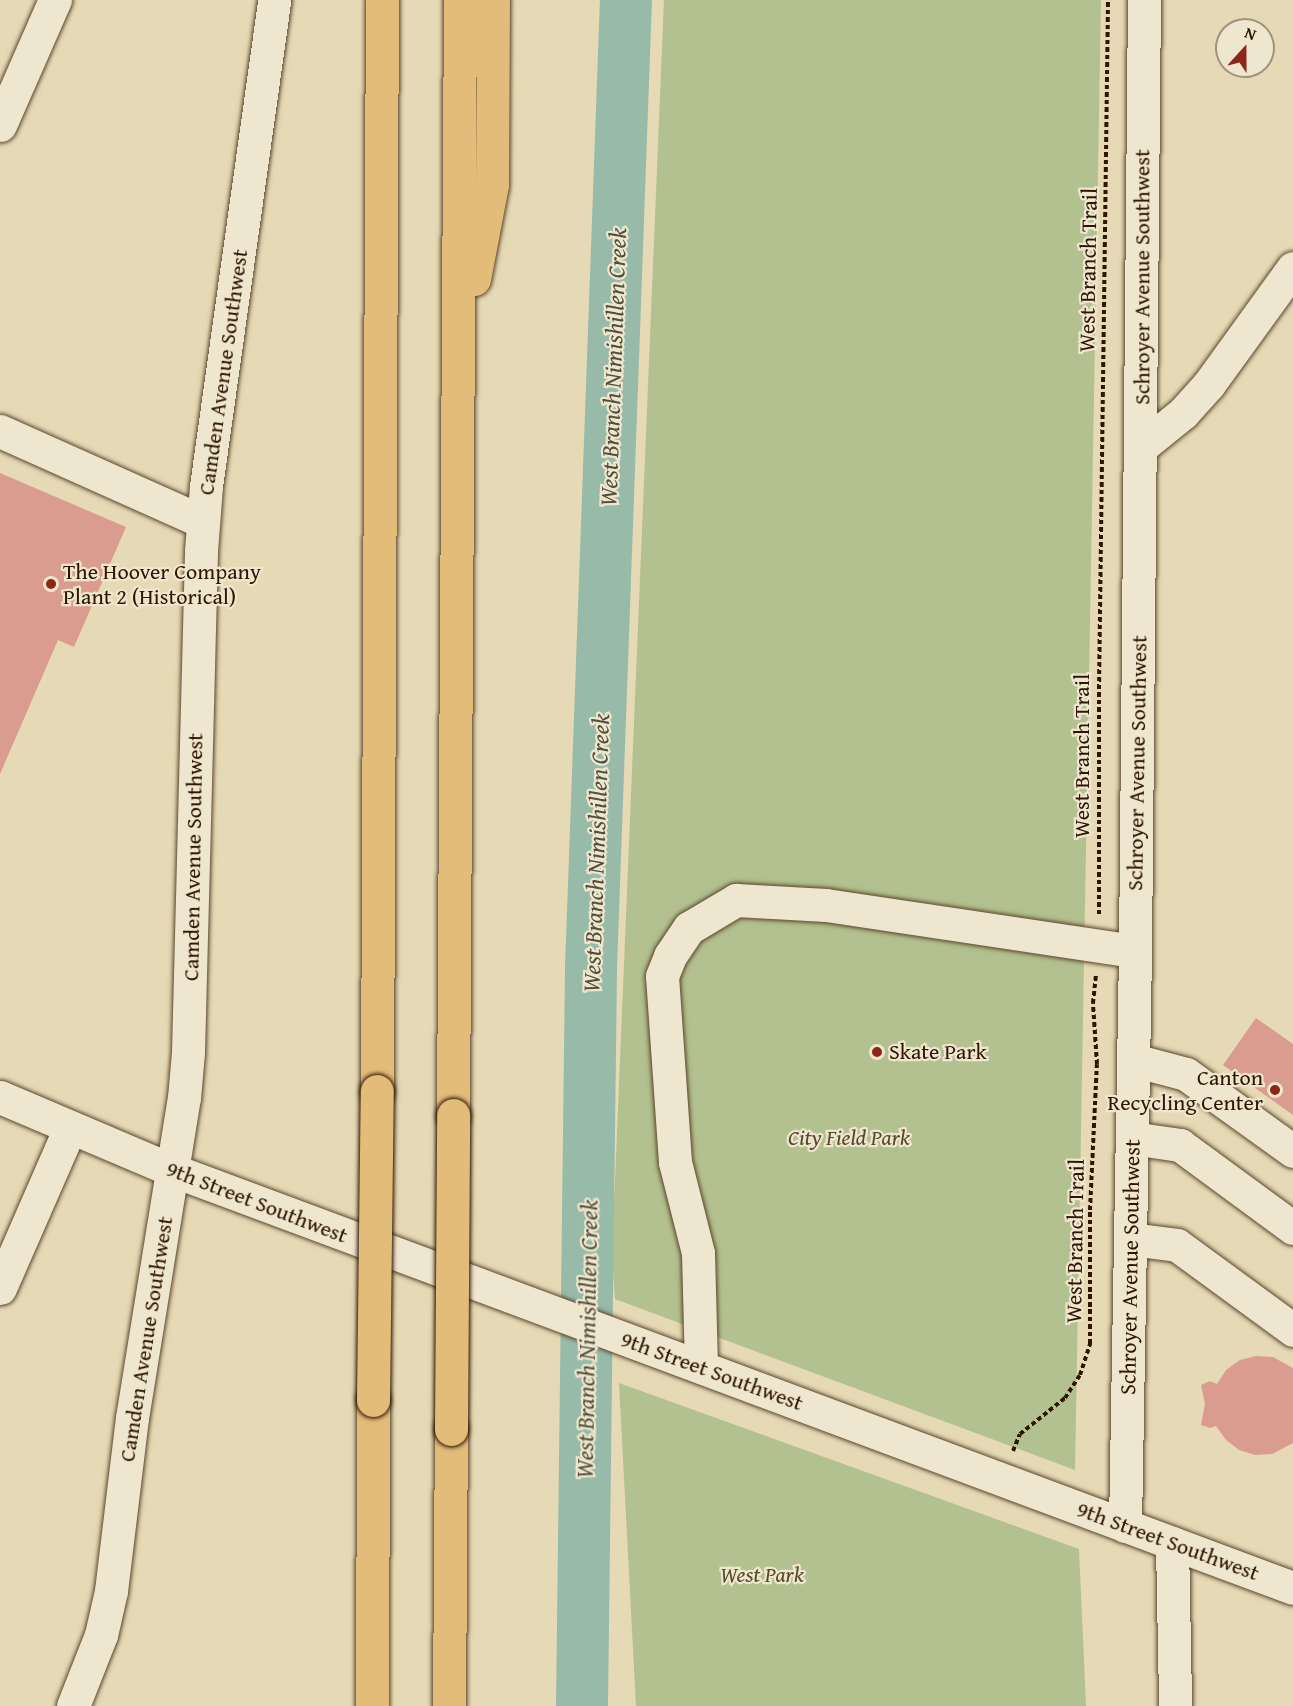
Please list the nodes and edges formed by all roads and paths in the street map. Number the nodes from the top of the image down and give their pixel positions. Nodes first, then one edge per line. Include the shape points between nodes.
1 (55, 0) edge
2 (274, 0) edge
3 (382, 0) edge
4 (460, 0) edge
5 (493, 0) edge
6 (1108, 0) edge
7 (1144, 0) edge
8 (0, 125) edge
9 (1293, 268) edge
10 (459, 351) junction
11 (0, 431) edge
12 (1141, 447) junction
13 (203, 522) junction
14 (1100, 947) junction
15 (1135, 951) junction
16 (1133, 1060) junction
17 (0, 1097) edge
18 (70, 1128) junction
19 (1132, 1138) junction
20 (1293, 1151) edge
21 (172, 1170) junction
22 (1293, 1228) edge
23 (1131, 1239) junction
24 (0, 1288) edge
25 (1293, 1330) edge
26 (701, 1367) junction
27 (1002, 1480) junction
28 (1125, 1526) junction
29 (1172, 1544) junction
30 (1290, 1577) edge
31 (73, 1706) edge
32 (372, 1706) edge
33 (449, 1706) edge
34 (1175, 1706) edge

1 - 8 street
2 - 13 street, Camden Avenue Southwest
3 - 32 highway, bridge
4 - 10 highway
5 - 10 highway via 492,185
6 - 14 path, West Branch Trail via 1099,689
7 - 12 street, Schroyer Avenue Southwest
9 - 12 street via 1209,384
10 - 33 highway, bridge
11 - 13 street
12 - 15 street, Schroyer Avenue Southwest
13 - 21 street, Camden Avenue Southwest via 188,1052
14 - 15 street
14 - 26 street via 826,904 736,900 689,928 662,976 675,1162 698,1253
14 - 27 path, West Branch Trail via 1093,1003 1097,1064 1090,1210 1090,1344 1080,1375 1065,1398 1020,1434
15 - 16 street, Schroyer Avenue Southwest
16 - 19 street, Schroyer Avenue Southwest
16 - 20 street via 1186,1074
17 - 18 street, 9th Street Southwest
18 - 21 street, 9th Street Southwest
18 - 24 street
19 - 22 street via 1180,1145
19 - 23 street, Schroyer Avenue Southwest
21 - 26 street, 9th Street Southwest
21 - 31 street, Camden Avenue Southwest via 132,1418 111,1591 101,1635
23 - 25 street via 1177,1245
23 - 28 street, Schroyer Avenue Southwest
26 - 27 street, 9th Street Southwest
27 - 28 street, 9th Street Southwest
28 - 29 street, 9th Street Southwest
29 - 30 street, 9th Street Southwest
29 - 34 street

